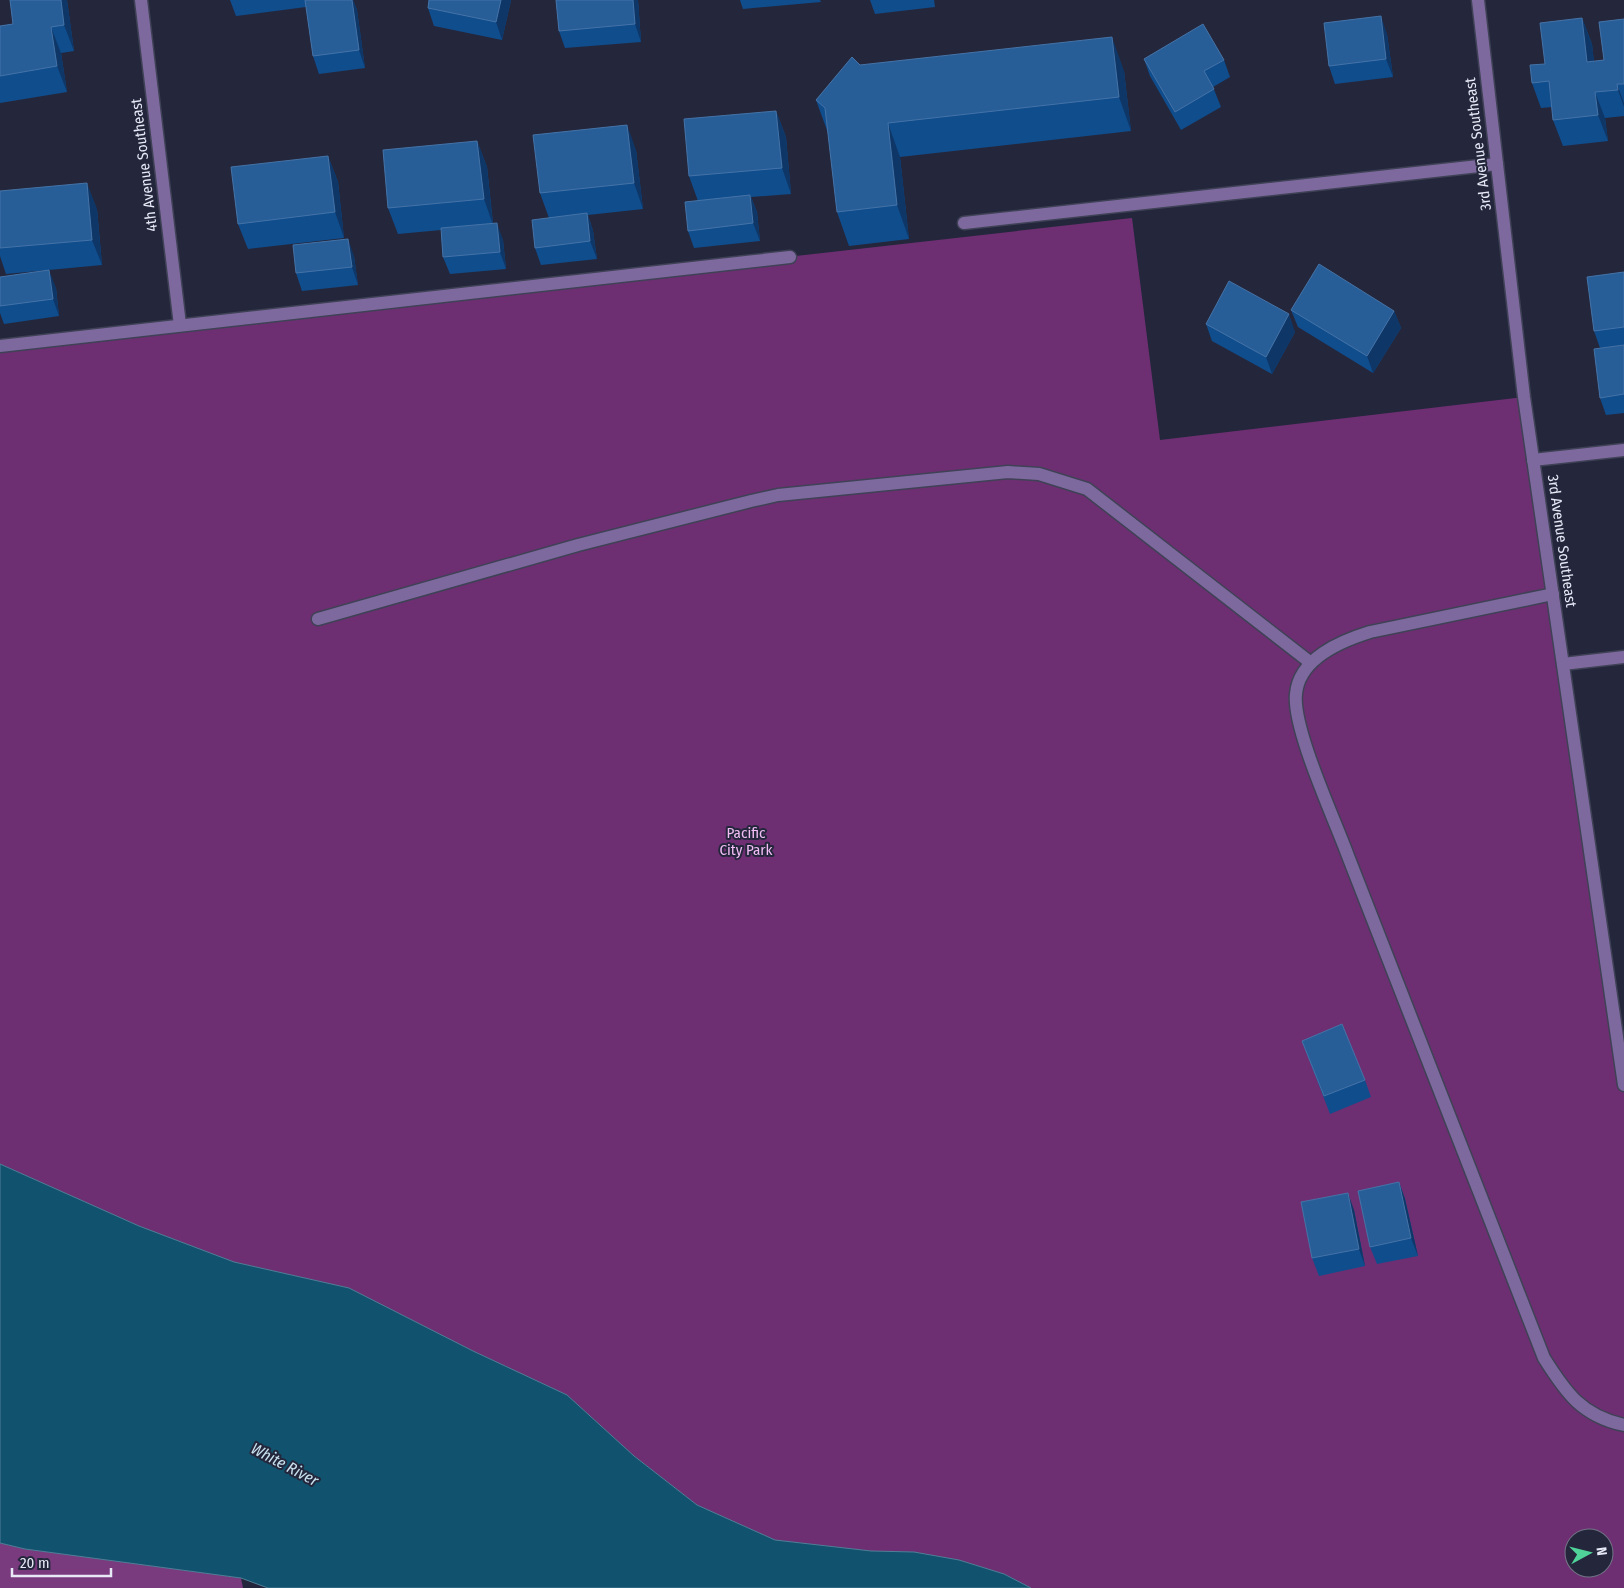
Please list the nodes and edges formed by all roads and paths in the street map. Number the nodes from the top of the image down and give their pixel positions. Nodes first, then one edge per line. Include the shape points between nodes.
1 (141, 0) edge
2 (1478, 0) edge
3 (1497, 164) junction
4 (964, 223) dead end
5 (790, 257) dead end
6 (180, 325) junction
7 (0, 346) edge
8 (1624, 450) edge
9 (1533, 460) junction
10 (1553, 594) junction
11 (318, 619) dead end
12 (1624, 657) edge
13 (1311, 663) junction
14 (1563, 664) junction
15 (1624, 1085) edge
16 (1624, 1425) edge

1 - 6 street, 4th Avenue Southeast
2 - 3 street, 3rd Avenue Southeast
3 - 4 street
3 - 9 street, 3rd Avenue Southeast
5 - 6 street
6 - 7 street
8 - 9 street
9 - 10 street, 3rd Avenue Southeast
10 - 13 street via 1370,632 1348,639
10 - 14 street, 3rd Avenue Southeast
11 - 13 street via 578,545 778,495 1008,472 1039,474 1087,489
12 - 14 street
13 - 16 street via 1296,692 1296,710 1311,759 1544,1358 1560,1384 1578,1404 1600,1419
14 - 15 street, 3rd Avenue Southeast

